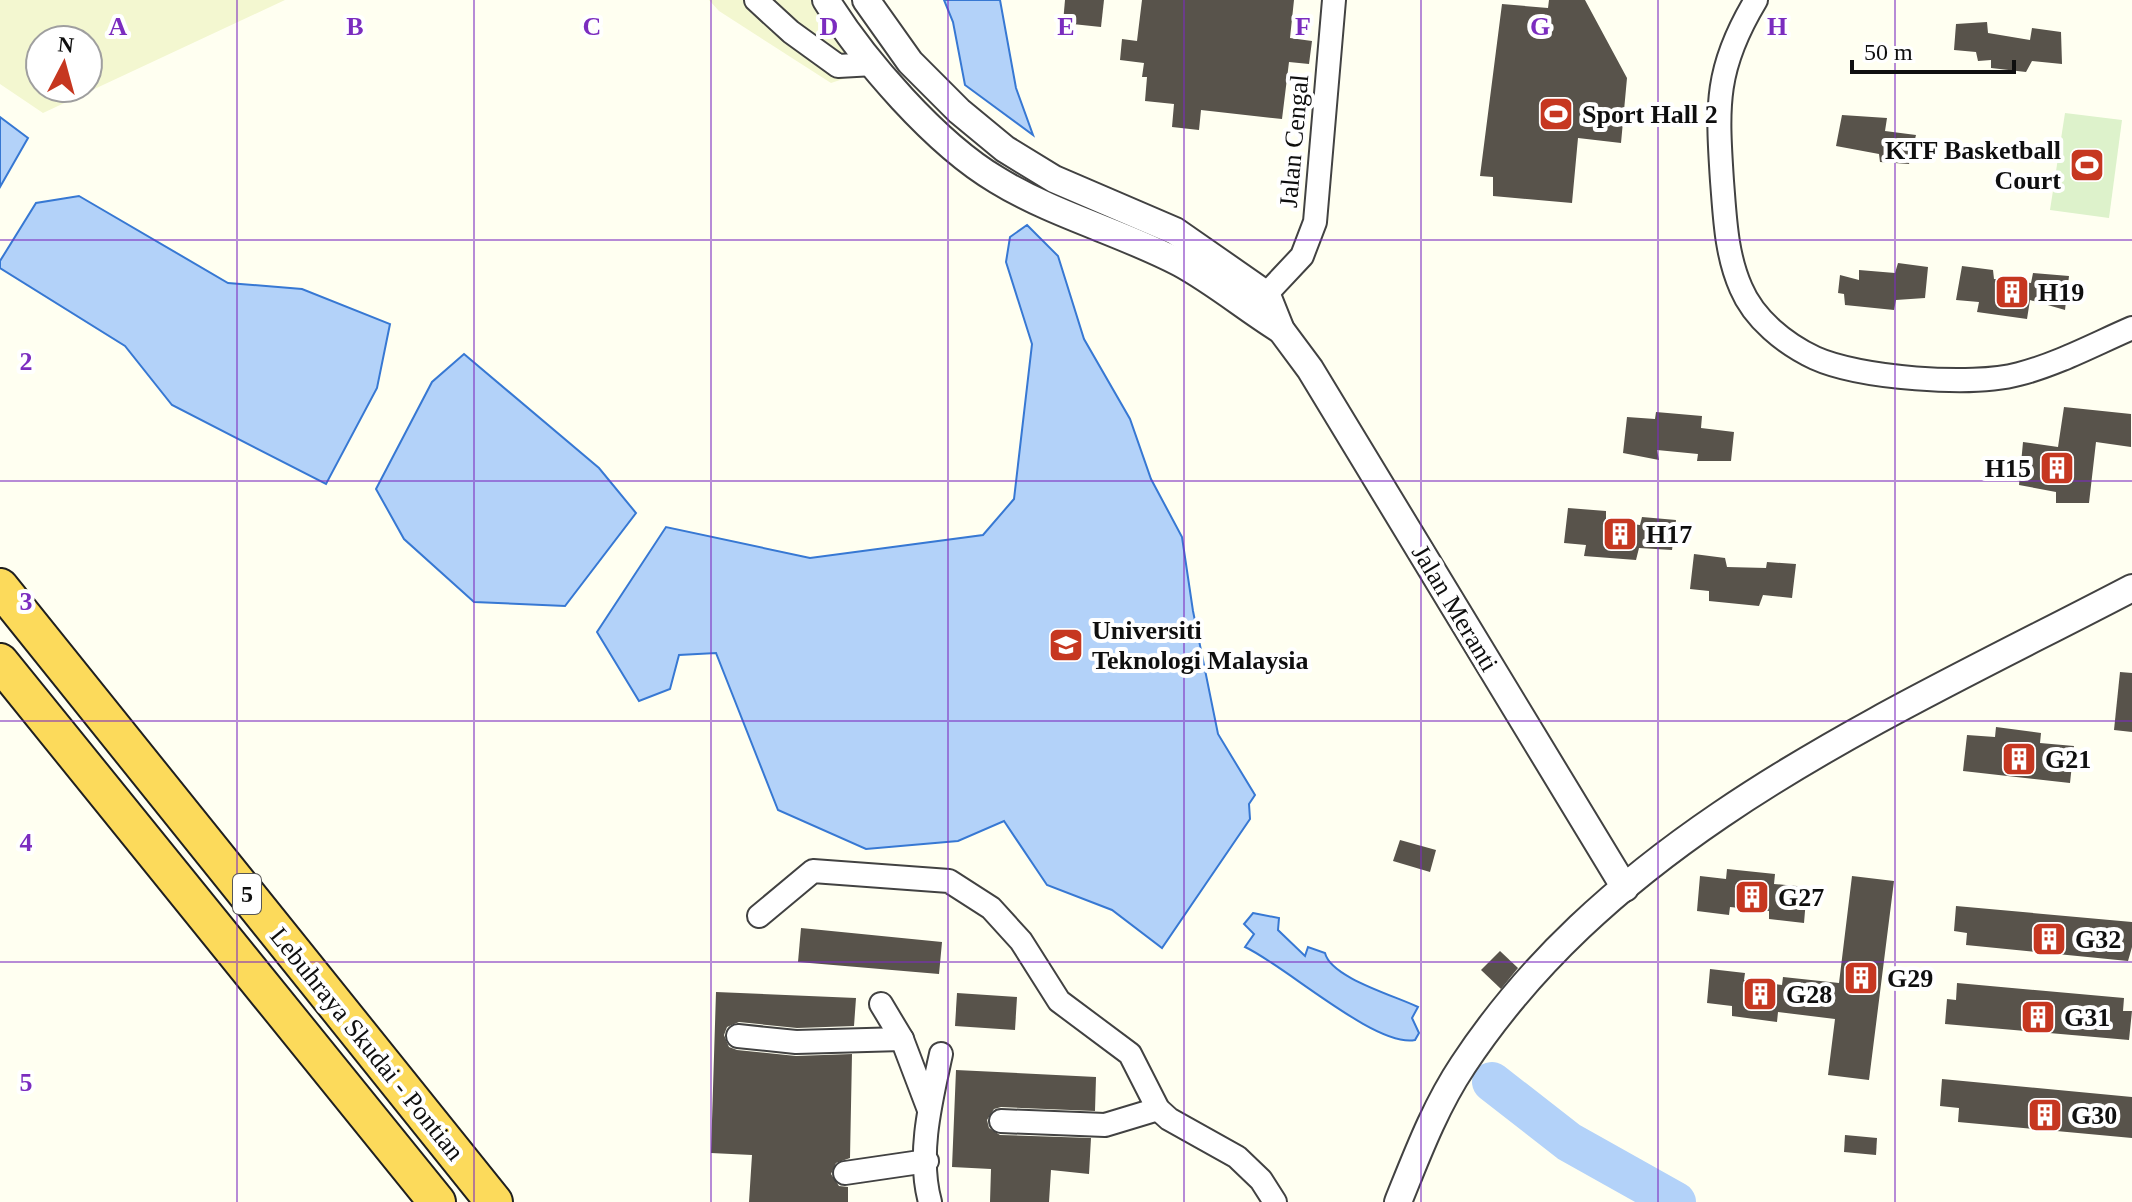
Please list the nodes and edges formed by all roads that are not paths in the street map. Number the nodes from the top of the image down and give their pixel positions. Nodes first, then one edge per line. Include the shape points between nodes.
1 (756, 0) edge
2 (826, 0) edge
3 (866, 0) edge
4 (1334, 0) edge
5 (1756, 0) edge
6 (874, 64) junction
7 (1258, 303) junction
8 (2132, 328) edge
9 (0, 587) edge
10 (2132, 588) edge
11 (0, 662) edge
12 (1625, 888) junction
13 (759, 916) dead end
14 (881, 1004) dead end
15 (738, 1036) dead end
16 (902, 1039) junction
17 (941, 1054) dead end
18 (1158, 1109) junction
19 (929, 1111) junction
20 (1001, 1121) dead end
21 (927, 1161) junction
22 (845, 1173) dead end
23 (437, 1202) edge
24 (494, 1202) edge
25 (930, 1202) edge
26 (1275, 1202) edge
27 (1398, 1202) edge

1 - 6 street via 838,66
2 - 6 street, Jalan Meranti
3 - 7 street, Jalan Meranti via 910,62 1005,149 1054,179 1175,231
4 - 7 street, Jalan Cengal via 1315,222 1302,256
5 - 8 street via 1732,39 1722,83 1718,119 1724,207 1728,252 1742,291 1785,341 1818,359 1903,378 1981,381 2018,375
6 - 7 street, Jalan Meranti via 932,129 996,180
7 - 12 street, Jalan Meranti via 1310,369
9 - 24 highway, Lebuhraya Skudai - Pontian / 5
10 - 12 street via 1748,795
11 - 23 highway, Lebuhraya Skudai - Pontian / 5
12 - 27 street via 1540,965 1488,1030 1442,1099
13 - 18 street via 813,871 949,881 991,908 1021,941 1059,1001 1130,1054
14 - 16 street
15 - 16 street via 796,1042
16 - 19 street
17 - 19 street
18 - 20 street via 1105,1125
18 - 26 street via 1237,1157
19 - 21 street
21 - 22 street
21 - 25 street

